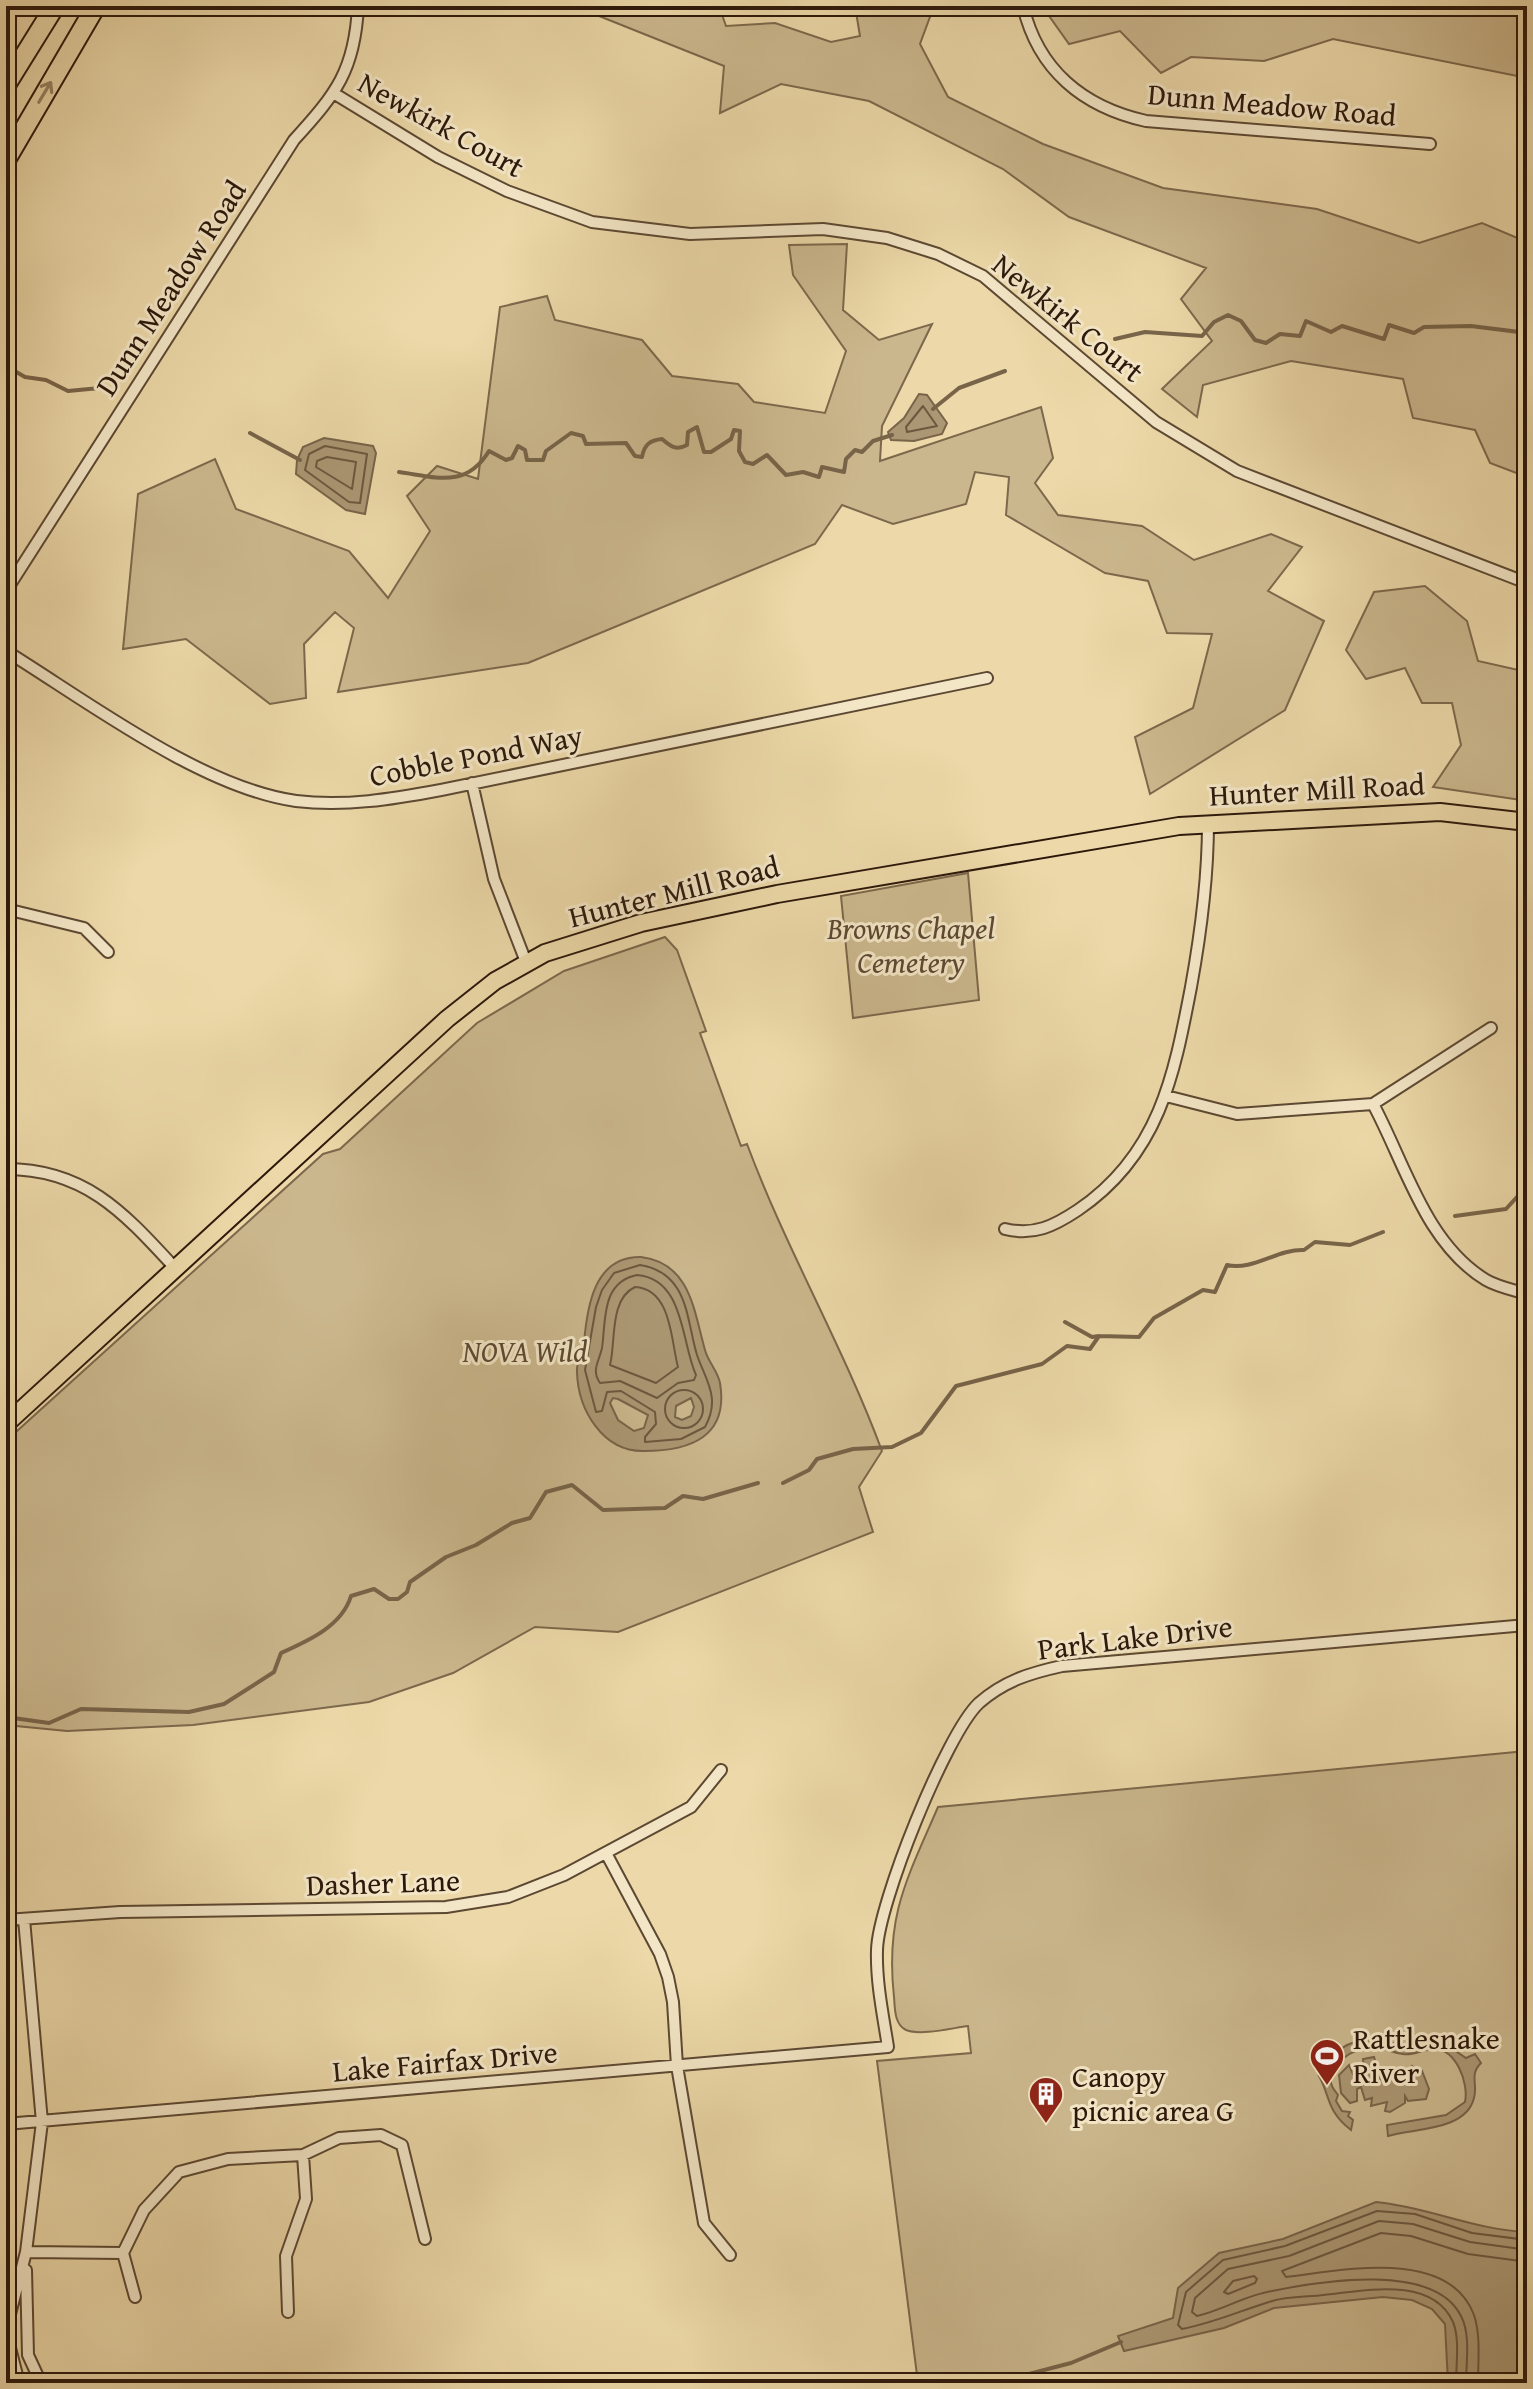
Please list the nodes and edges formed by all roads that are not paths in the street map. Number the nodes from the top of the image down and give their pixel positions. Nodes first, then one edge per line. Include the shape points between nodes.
1 (55, 6) edge
2 (96, 6) edge
3 (358, 6) edge
4 (1023, 6) edge
5 (6, 85) edge
6 (335, 94) junction
7 (1430, 144) dead end
8 (6, 160) edge
9 (1527, 583) edge
10 (6, 591) edge
11 (6, 651) edge
12 (987, 678) dead end
13 (472, 783) junction
14 (1527, 822) edge
15 (1208, 823) junction
16 (6, 909) edge
17 (108, 952) dead end
18 (526, 962) junction
19 (1491, 1028) dead end
20 (1166, 1096) junction
21 (1373, 1104) junction
22 (6, 1169) edge
23 (1005, 1229) dead end
24 (175, 1268) junction
25 (1527, 1294) edge
26 (6, 1424) edge
27 (1527, 1625) edge
28 (721, 1770) dead end
29 (606, 1853) junction
30 (24, 1919) junction
31 (6, 1920) edge
32 (888, 2047) joint
33 (677, 2066) junction
34 (42, 2122) junction
35 (6, 2124) edge
36 (303, 2155) junction
37 (425, 2239) dead end
38 (26, 2252) junction
39 (123, 2253) junction
40 (730, 2255) dead end
41 (135, 2297) dead end
42 (288, 2312) dead end
43 (19, 2383) edge
44 (41, 2383) edge

1 - 5 highway
8 -> 2 highway
3 - 6 street, Dunn Meadow Road via 353,50
4 - 7 street, Dunn Meadow Road via 1037,47 1063,82 1123,116
6 - 9 street, Newkirk Court via 438,157 507,191 592,222 690,234 823,229 887,238 938,254 983,276 1156,422 1237,471
6 - 10 street, Dunn Meadow Road via 294,140
11 - 13 street, Cobble Pond Way via 188,762 246,789 332,803 382,801
12 - 13 street, Cobble Pond Way
13 - 18 street via 494,879
14 - 15 main road, Hunter Mill Road via 1440,812
15 - 18 main road, Hunter Mill Road via 777,894 641,923
15 - 20 street via 1204,916
16 - 17 street via 84,928
18 - 24 main road, Hunter Mill Road via 447,1019
19 - 21 street
20 - 21 street via 1237,1114
20 - 23 street via 1142,1144 1087,1204 1046,1229
21 - 25 street via 1448,1249 1487,1280
22 - 24 street via 47,1173 90,1189 128,1218
24 - 26 main road, Hunter Mill Road
27 - 32 street, Park Lake Drive via 1062,1666 1011,1680 994,1691 954,1736 884,1905 877,1968
28 - 29 street, Dasher Lane via 691,1807
29 - 30 street, Dasher Lane via 508,1897 446,1907 120,1912
29 - 33 street via 668,1977
30 - 31 street, Dasher Lane
30 - 34 street
32 - 33 street, Lake Fairfax Drive
33 - 34 street, Lake Fairfax Drive
33 - 40 street via 704,2223
34 - 35 street, Lake Fairfax Drive
34 - 38 street
36 - 37 street via 339,2138 381,2135 402,2145
36 - 39 street via 228,2159 179,2172 144,2210
36 - 42 street via 306,2199 286,2256
38 - 39 street
38 - 43 street via 8,2340
38 - 44 street via 28,2355
39 - 41 street

